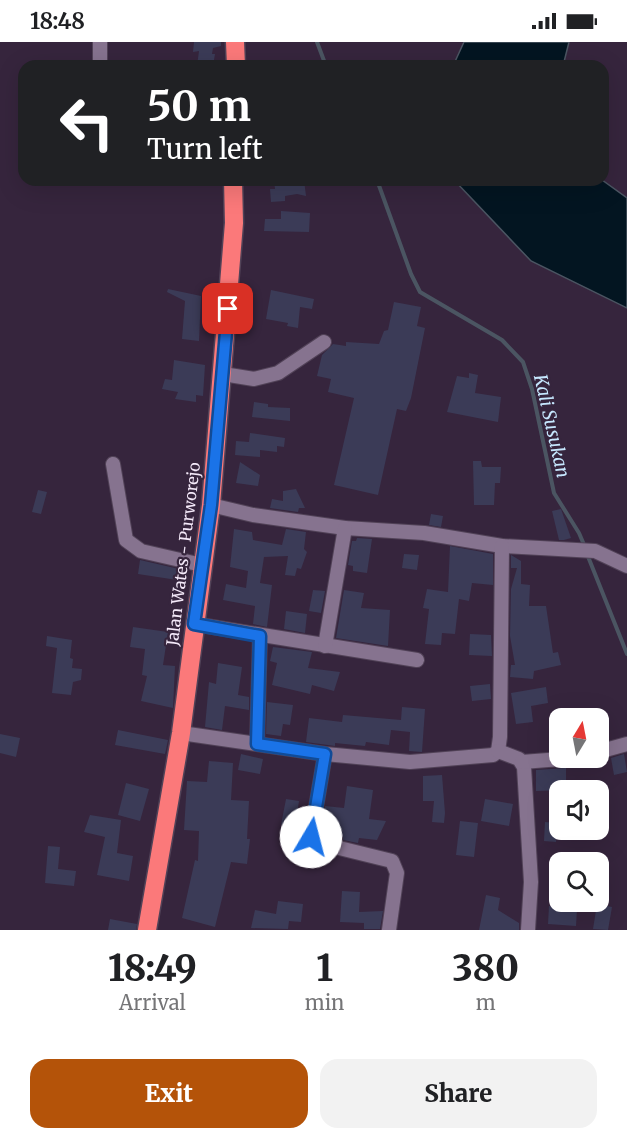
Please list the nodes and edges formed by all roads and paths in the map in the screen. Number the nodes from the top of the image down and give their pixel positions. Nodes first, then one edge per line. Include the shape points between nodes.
1 (100, 42) edge
2 (236, 42) edge
3 (100, 60) edge
4 (236, 60) edge
5 (233, 186) edge
6 (324, 342) dead end
7 (223, 374) junction
8 (113, 464) dead end
9 (211, 505) junction
10 (345, 528) junction
11 (502, 546) junction
12 (202, 565) junction
13 (627, 566) edge
14 (194, 624) junction
15 (260, 636) junction
16 (325, 646) junction
17 (417, 660) dead end
18 (181, 733) junction
19 (257, 744) junction
20 (627, 744) edge
21 (609, 749) edge
22 (498, 751) junction
23 (325, 754) junction
24 (549, 760) edge
25 (522, 762) junction
26 (147, 930) edge
27 (389, 930) edge
28 (528, 930) edge

1 - 3 street
2 - 4 highway
5 - 7 highway, Jalan Wates - Purworejo
6 - 7 street via 278,373 254,379
7 - 9 highway, Jalan Wates - Purworejo
8 - 12 street via 126,540 141,551
9 - 10 street
9 - 12 highway, Jalan Wates - Purworejo
10 - 11 street via 424,533
10 - 16 street
11 - 13 street via 595,551
11 - 22 street
12 - 14 highway, Jalan Wates - Purworejo
14 - 15 street
14 - 18 highway, Jalan Wates - Purworejo
15 - 16 street
15 - 19 street
16 - 17 street
18 - 19 street
18 - 26 highway, Jalan Wates - Purworejo
19 - 23 street
20 - 21 street
22 - 23 street via 486,757 419,762
22 - 25 street
23 - 27 street via 311,837 319,843 392,861 397,873
24 - 25 street
25 - 28 street via 531,882

